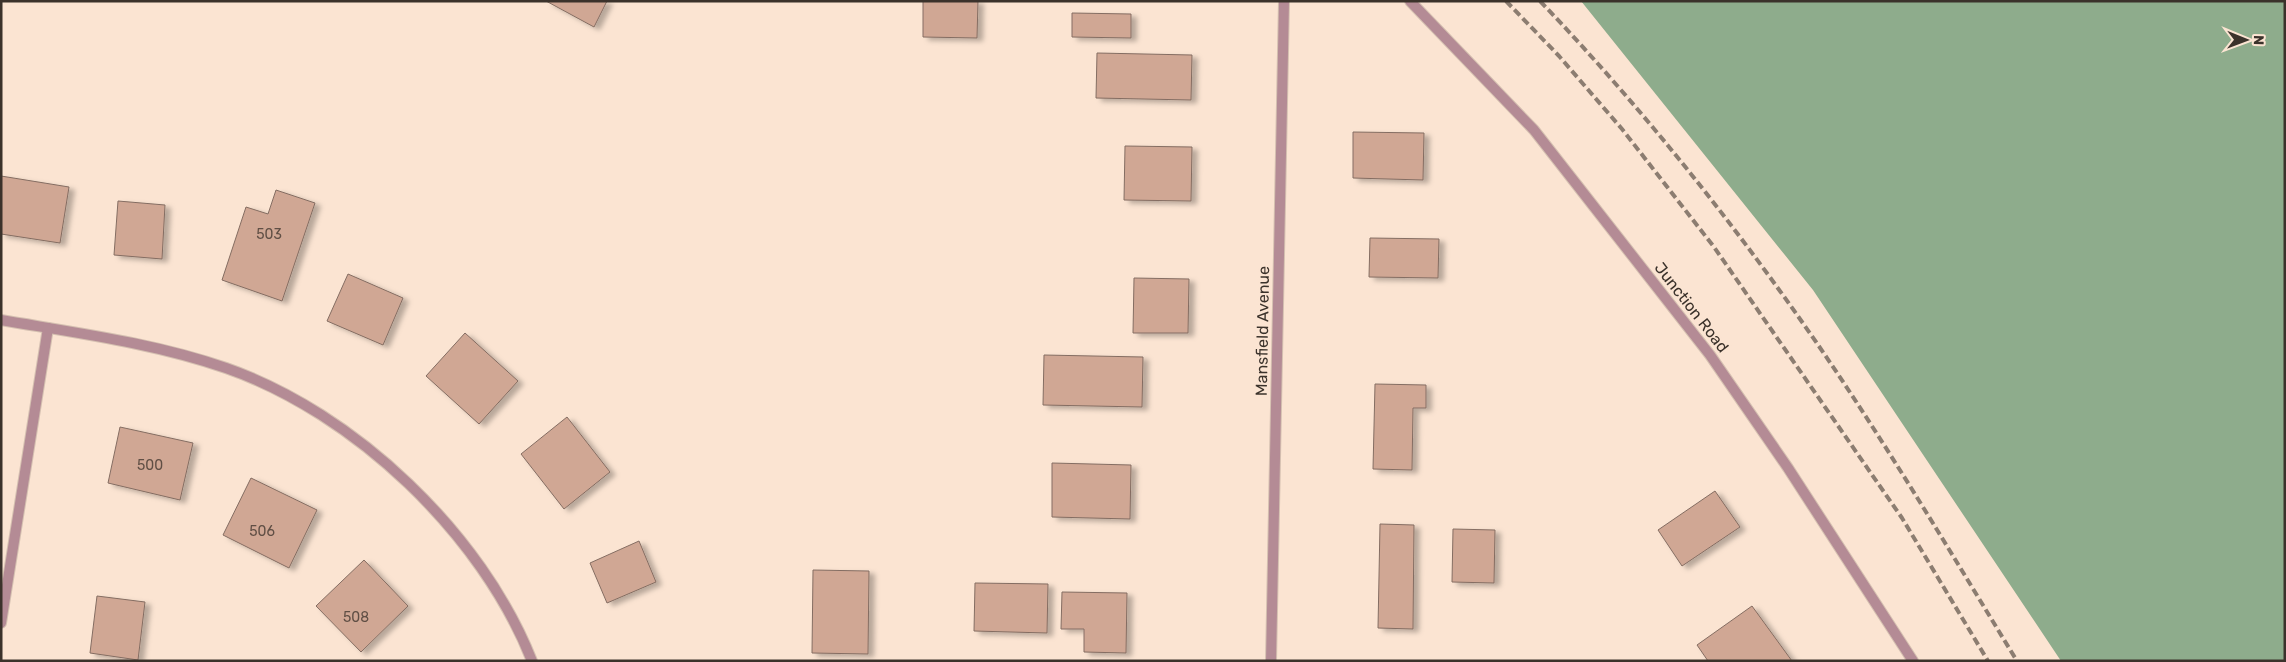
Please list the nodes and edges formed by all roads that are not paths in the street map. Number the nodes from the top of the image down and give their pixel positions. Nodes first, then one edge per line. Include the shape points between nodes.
1 (1284, 1) edge
2 (1410, 1) edge
3 (1, 320) edge
4 (48, 328) junction
5 (1, 623) edge
6 (532, 661) edge
7 (1270, 661) edge
8 (1913, 661) edge

1 - 7 street, Mansfield Avenue
2 - 8 street, Junction Road via 1534,130 1710,354
3 - 4 street
4 - 5 street
4 - 6 street via 165,350 228,369 291,398 344,430 399,473 450,526 493,585

